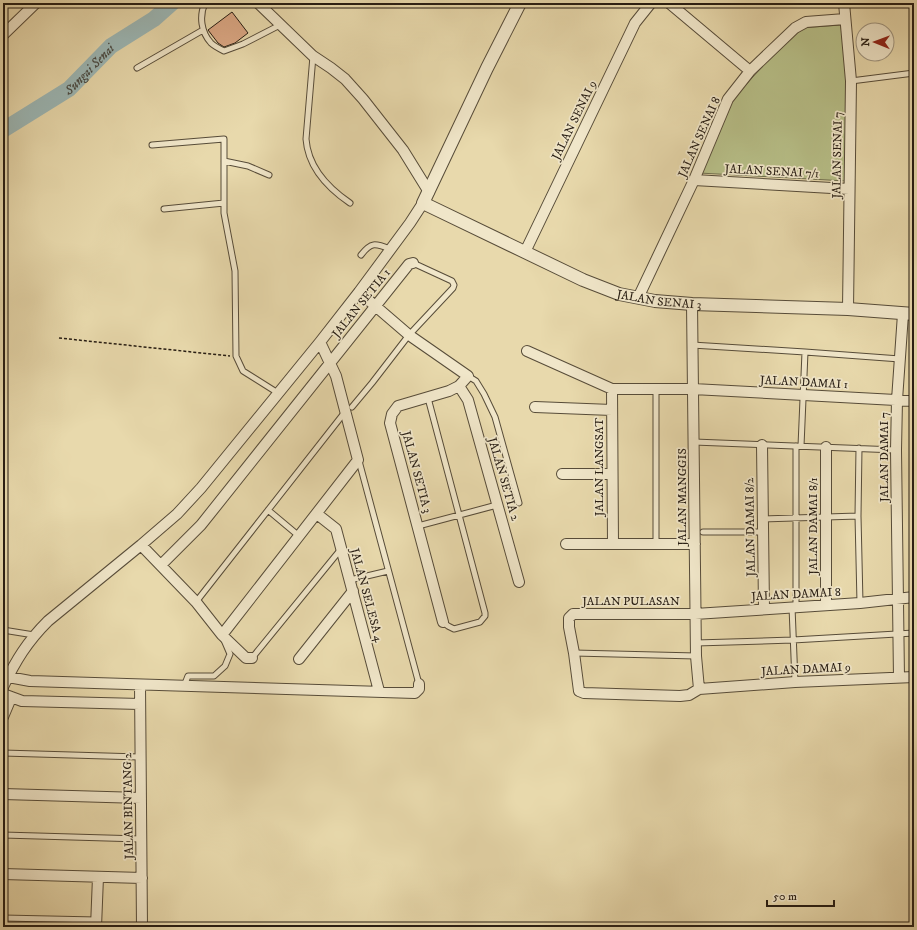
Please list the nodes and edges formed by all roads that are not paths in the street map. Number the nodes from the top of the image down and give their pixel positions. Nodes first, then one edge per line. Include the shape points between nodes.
1 (36, 3) edge
2 (205, 3) edge
3 (258, 3) edge
4 (520, 3) edge
5 (651, 3) edge
6 (669, 3) edge
7 (844, 3) edge
8 (845, 19) junction
9 (280, 25) junction
10 (203, 30) junction
11 (3, 35) edge
12 (313, 56) junction
13 (137, 68) dead end
14 (750, 71) junction
15 (914, 73) edge
16 (851, 81) junction
17 (152, 145) dead end
18 (224, 161) junction
19 (269, 175) dead end
20 (694, 180) junction
21 (849, 189) junction
22 (429, 192) junction
23 (224, 203) junction
24 (350, 203) dead end
25 (423, 203) junction
26 (164, 209) dead end
27 (390, 249) junction
28 (525, 252) junction
29 (361, 255) dead end
30 (413, 263) joint
31 (359, 292) junction
32 (638, 298) junction
33 (692, 304) junction
34 (376, 305) junction
35 (848, 309) junction
36 (908, 314) edge
37 (410, 335) junction
38 (320, 342) junction
39 (692, 345) junction
40 (527, 351) dead end
41 (805, 352) junction
42 (900, 359) junction
43 (330, 362) junction
44 (468, 376) junction
45 (459, 386) junction
46 (612, 389) junction
47 (656, 389) junction
48 (693, 389) junction
49 (278, 393) junction
50 (803, 395) junction
51 (428, 398) junction
52 (897, 400) junction
53 (914, 401) edge
54 (535, 407) dead end
55 (349, 409) junction
56 (612, 410) junction
57 (694, 442) junction
58 (762, 445) junction
59 (798, 446) junction
60 (826, 447) junction
61 (859, 448) junction
62 (896, 450) junction
63 (358, 460) junction
64 (562, 474) dead end
65 (612, 474) junction
66 (519, 502) dead end
67 (498, 505) junction
68 (268, 510) junction
69 (317, 514) junction
70 (459, 516) junction
71 (858, 516) junction
72 (826, 517) junction
73 (796, 518) junction
74 (762, 519) junction
75 (418, 526) junction
76 (703, 532) dead end
77 (763, 532) junction
78 (299, 536) junction
79 (566, 544) dead end
80 (613, 544) junction
81 (656, 544) junction
82 (695, 544) junction
83 (142, 545) junction
84 (341, 548) junction
85 (160, 565) junction
86 (388, 570) junction
87 (350, 580) junction
88 (519, 582) dead end
89 (353, 591) junction
90 (914, 597) edge
91 (898, 600) junction
92 (196, 602) junction
93 (860, 603) junction
94 (826, 605) junction
95 (794, 607) junction
96 (764, 608) junction
97 (695, 614) junction
98 (444, 622) joint
99 (3, 630) edge
100 (914, 633) edge
101 (34, 635) junction
102 (222, 635) junction
103 (899, 635) junction
104 (793, 640) junction
105 (696, 644) junction
106 (574, 653) junction
107 (696, 656) junction
108 (252, 658) joint
109 (299, 660) dead end
110 (5, 676) edge
111 (914, 677) edge
112 (899, 678) junction
113 (795, 682) junction
114 (419, 684) joint
115 (140, 685) junction
116 (184, 686) junction
117 (3, 687) edge
118 (700, 689) junction
119 (379, 691) junction
120 (7, 696) edge
121 (140, 704) junction
122 (3, 717) edge
123 (3, 753) edge
124 (140, 757) junction
125 (3, 794) edge
126 (141, 798) junction
127 (3, 834) edge
128 (141, 839) junction
129 (3, 874) edge
130 (98, 877) junction
131 (142, 878) junction
132 (3, 918) edge
133 (96, 924) edge
134 (142, 927) edge

1 - 11 street
2 - 10 lane via 201,19
3 - 9 street
4 - 22 street
5 - 28 street, JALAN SENAI 9 via 636,23
6 - 14 street
7 - 8 street, JALAN SENAI 7
8 - 14 street, JALAN SENAI 8 via 806,22 795,28
8 - 16 street, JALAN SENAI 7
9 - 10 lane via 224,51 211,43
9 - 12 street
10 - 13 lane
12 - 22 street via 345,79 363,99 403,150
12 - 24 lane via 307,149 314,167 324,180
14 - 20 street, JALAN SENAI 8 via 728,100
15 - 16 lane
16 - 21 street, JALAN SENAI 7
17 - 18 lane via 224,139
18 - 19 lane via 248,166
18 - 23 lane
20 - 21 street, JALAN SENAI 7/1
20 - 32 street, JALAN SENAI 8
21 - 35 street, JALAN SENAI 7
22 - 25 street
23 - 26 lane
23 - 49 lane via 235,271 236,356 243,371
25 - 27 street
25 - 28 street, JALAN SENAI 3
27 - 29 lane via 377,244 367,248
27 - 31 street
28 - 32 street, JALAN SENAI 3 via 591,283
30 - 34 street, JALAN SETIA 1 via 409,264
30 - 37 lane via 454,284
31 - 34 street
31 - 38 street
32 - 33 street, JALAN SENAI 3
33 - 35 street, JALAN SENAI 3
33 - 39 street, JALAN MANGGIS
34 - 37 street
34 - 43 street, JALAN SETIA 1
35 - 36 street, JALAN SENAI 3
36 - 42 street, JALAN DAMAI 7
37 - 44 street
37 - 55 lane
38 - 43 street
38 - 49 street
39 - 41 lane
39 - 48 street, JALAN MANGGIS
40 - 46 street
41 - 42 lane
41 - 50 lane
42 - 52 street, JALAN DAMAI 7
43 - 55 street
43 - 85 street, JALAN SETIA 1 via 201,525
44 - 45 street, JALAN SETIA 3
44 - 66 lane via 476,381 495,417
45 - 51 street, JALAN SETIA 3
45 - 67 street, JALAN SETIA 2 via 468,400
46 - 47 street, JALAN DAMAI 1
46 - 56 street, JALAN LANGSAT
47 - 48 street, JALAN DAMAI 1
47 - 81 lane
48 - 50 street, JALAN DAMAI 1
48 - 57 street, JALAN MANGGIS
49 - 83 street via 201,488 177,514
50 - 52 street, JALAN DAMAI 1
50 - 59 lane
51 - 70 lane
51 - 75 street, JALAN SETIA 3 via 398,406 392,414 390,423
52 - 53 street, JALAN DAMAI 1
52 - 62 street, JALAN DAMAI 7
54 - 56 street
55 - 63 street
55 - 68 lane
56 - 65 street, JALAN LANGSAT
57 - 58 lane
57 - 82 street, JALAN MANGGIS
58 - 59 lane
58 - 74 street, JALAN DAMAI 8/2
59 - 60 lane
59 - 73 lane
60 - 61 lane
60 - 72 street, JALAN DAMAI 8/1
61 - 62 lane
61 - 71 lane
62 - 91 street, JALAN DAMAI 7
63 - 69 street
63 - 86 lane
64 - 65 street
65 - 80 street, JALAN LANGSAT
67 - 70 lane
67 - 88 street, JALAN SETIA 2
68 - 78 lane
68 - 92 lane
69 - 78 street
69 - 84 street, JALAN SELESA 4 via 336,529
70 - 75 lane
70 - 98 lane via 484,616 480,622 454,629
71 - 72 lane
71 - 93 lane
72 - 73 lane
72 - 94 street, JALAN DAMAI 8/1
73 - 74 lane
73 - 95 lane
74 - 77 street, JALAN DAMAI 8/2
75 - 98 street, JALAN SETIA 3
76 - 77 lane
77 - 96 street, JALAN DAMAI 8/2
78 - 102 street
79 - 80 street
80 - 81 street
81 - 82 street
82 - 97 street, JALAN MANGGIS
83 - 85 street
83 - 101 street
84 - 87 street, JALAN SELESA 4
84 - 108 lane
85 - 92 street
86 - 87 lane
86 - 114 lane
87 - 89 street, JALAN SELESA 4
89 - 109 street
89 - 119 street, JALAN SELESA 4
90 - 91 street, JALAN DAMAI 8
91 - 93 street, JALAN DAMAI 8
91 - 103 street, JALAN DAMAI 7
92 - 102 street
93 - 94 street, JALAN DAMAI 8
94 - 95 street, JALAN DAMAI 8
95 - 96 street, JALAN DAMAI 8
95 - 104 lane
96 - 97 street, JALAN DAMAI 8
97 - 105 street, JALAN MANGGIS
97 - 106 street, JALAN PULASAN via 573,614 569,618 569,627
99 - 101 lane
100 - 103 lane
101 - 110 street
102 - 108 street via 246,658
102 - 116 lane via 230,654 225,666 214,676 188,676
103 - 104 lane
103 - 112 street, JALAN DAMAI 7
104 - 105 lane
104 - 113 lane
105 - 107 street, JALAN MANGGIS
106 - 107 lane
106 - 118 street, JALAN DAMAI 9 via 579,691 584,693 680,696 689,695
107 - 118 street, JALAN MANGGIS
110 - 115 street via 30,680
110 - 117 street
111 - 112 street, JALAN DAMAI 9
112 - 113 street, JALAN DAMAI 9
113 - 118 street, JALAN DAMAI 9
114 - 119 street via 419,689 415,693
115 - 116 street
115 - 121 street, JALAN BINTANG 2
116 - 119 street
120 - 121 street via 22,701
120 - 122 street
121 - 124 street, JALAN BINTANG 2
123 - 124 lane
124 - 126 street, JALAN BINTANG 2
125 - 126 street
126 - 128 street, JALAN BINTANG 2
127 - 128 lane
128 - 131 street, JALAN BINTANG 2
129 - 130 street
130 - 131 street
130 - 133 street
131 - 134 street, JALAN BINTANG 2
132 - 133 lane

